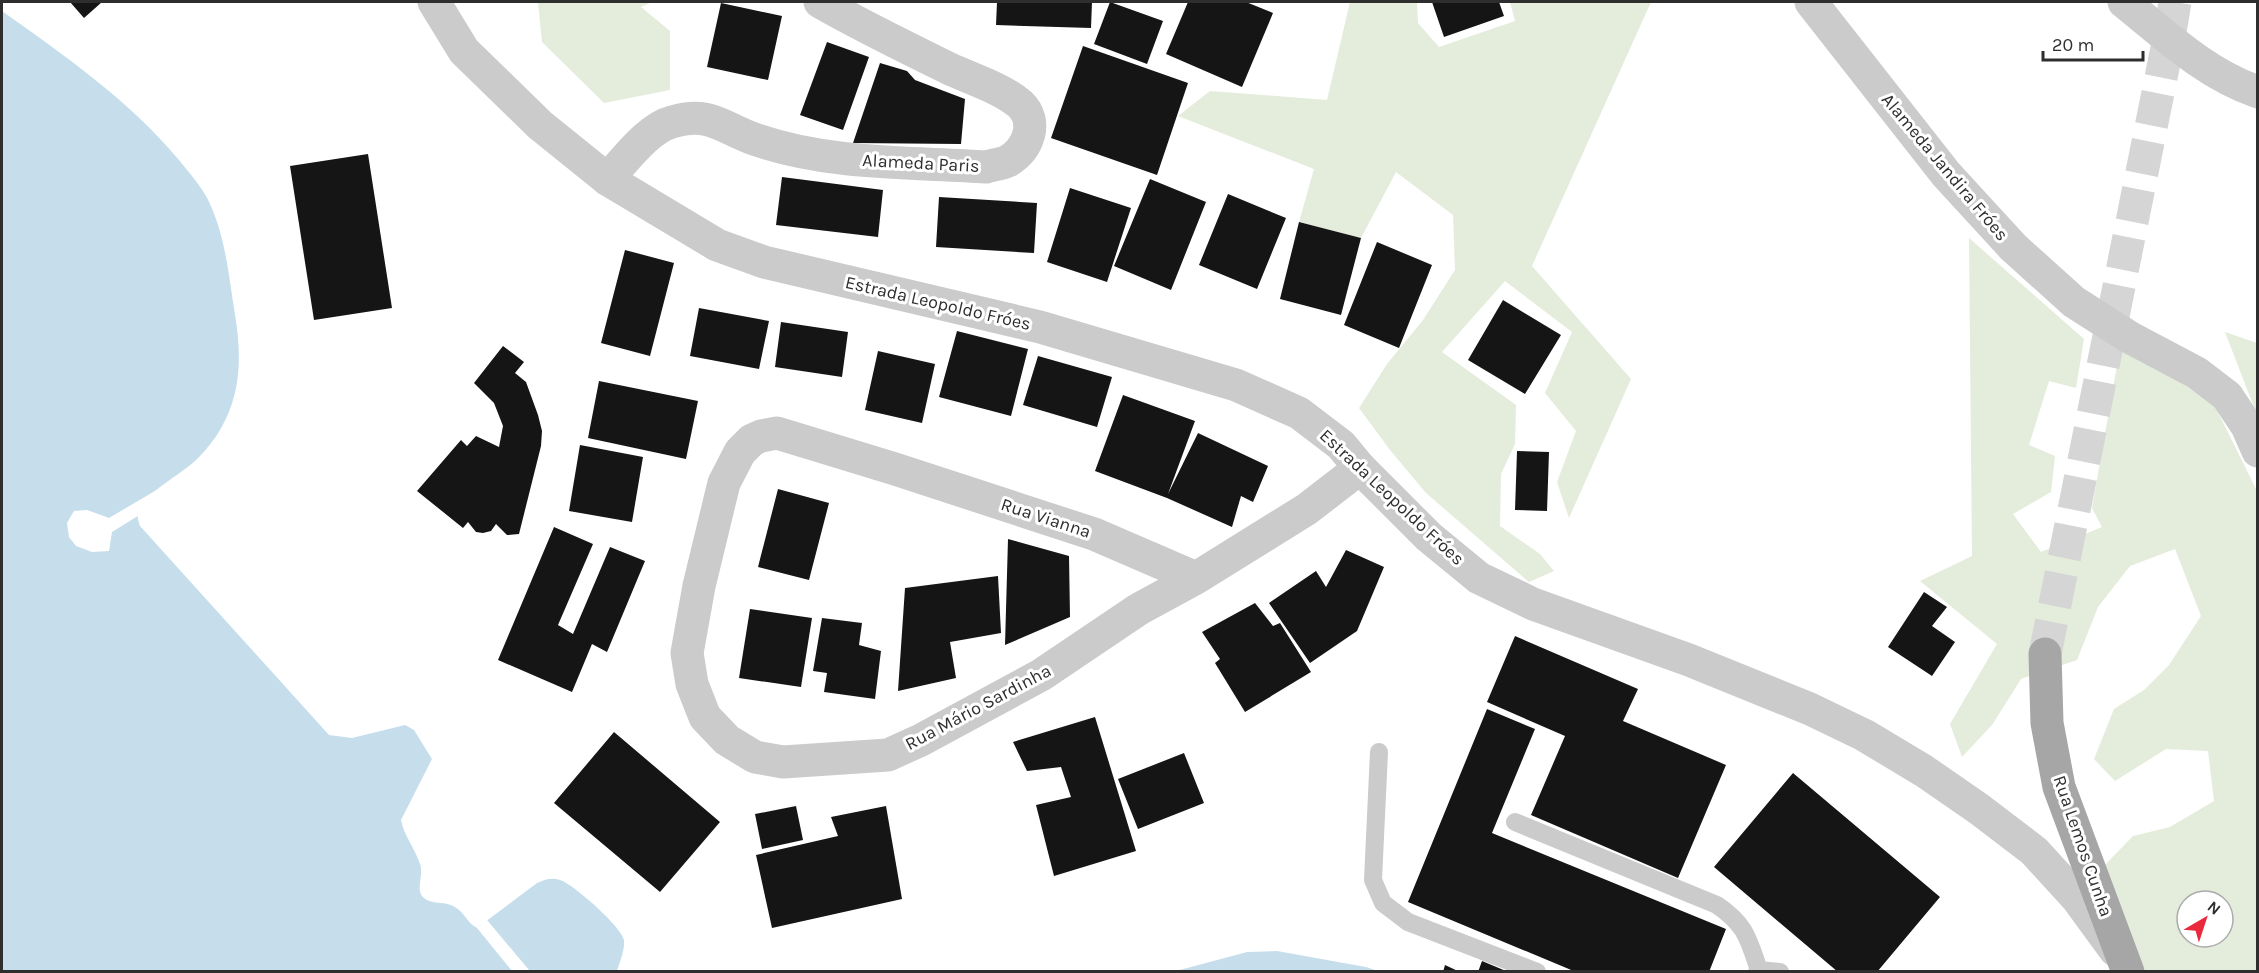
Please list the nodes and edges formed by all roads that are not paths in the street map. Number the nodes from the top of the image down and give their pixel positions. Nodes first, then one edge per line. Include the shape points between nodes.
1 (434, 2) edge
2 (820, 2) edge
3 (1811, 2) edge
4 (2124, 2) edge
5 (2258, 92) edge
6 (608, 179) junction
7 (2258, 451) edge
8 (1360, 468) junction
9 (724, 483) joint
10 (1196, 578) junction
11 (2045, 654) tunnel mouth
12 (1379, 752) dead end
13 (1515, 822) dead end
14 (2126, 968) edge
15 (1758, 971) edge
16 (1537, 972) edge
17 (1780, 972) edge

1 - 6 street, Estrada Leopoldo Fróes via 465,51 487,74 540,125
2 - 6 street, Alameda Paris via 1005,94 1028,116 1029,137 1007,162 986,167 826,158 752,138 708,118 686,118 654,130
3 - 7 street, Alameda Jandira Fróes via 1946,174 2013,247 2074,302 2129,338 2197,373 2227,396
4 - 5 street via 2210,70
6 - 8 street, Estrada Leopoldo Fróes via 717,245 764,262 1040,327 1236,386 1299,413 1341,445
8 - 10 street via 1307,508
8 - 14 street, Estrada Leopoldo Fróes via 1429,537 1479,578 1533,604 1689,660 1810,710 1864,735 1924,771 2034,851 2077,898
9 - 10 street, Rua Vianna via 740,452 752,440 777,433 1095,534
9 - 10 street, Rua Mário Sardinha via 687,653 692,684 705,717 727,740 755,757 783,762 888,755 1041,675 1139,609
11 - 14 main road, Rua Lemos Cunha via 2047,723 2059,787
12 - 16 lane via 1373,880 1383,903 1408,922
13 - 15 lane via 1717,905 1735,917 1746,933
15 - 17 lane

